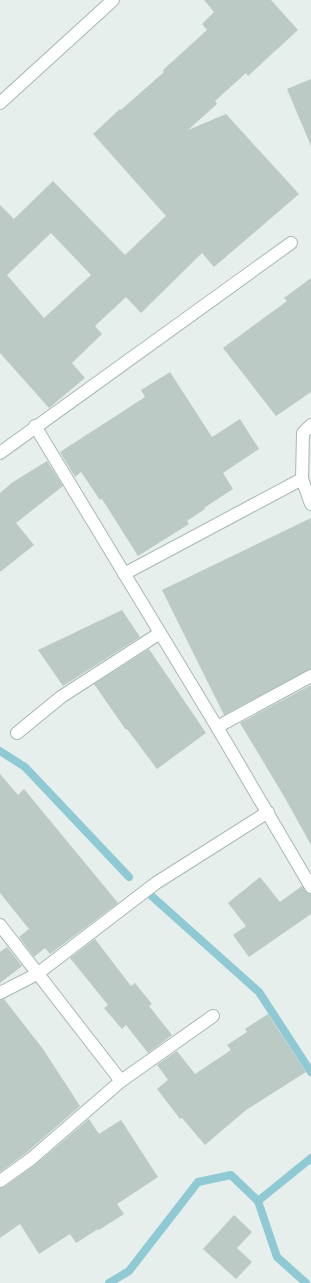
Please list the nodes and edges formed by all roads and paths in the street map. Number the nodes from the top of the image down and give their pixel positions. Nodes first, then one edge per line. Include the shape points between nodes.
1 (113, 0) edge
2 (0, 103) edge
3 (291, 244) dead end
4 (311, 425) edge
5 (35, 426) junction
6 (0, 452) edge
7 (302, 479) junction
8 (311, 504) edge
9 (124, 574) junction
10 (160, 633) junction
11 (311, 676) edge
12 (217, 727) junction
13 (18, 733) dead end
14 (268, 812) junction
15 (311, 888) edge
16 (0, 925) edge
17 (38, 974) junction
18 (0, 993) edge
19 (213, 1016) dead end
20 (120, 1081) junction
21 (0, 1181) edge

1 - 2 street
3 - 5 street
4 - 7 street via 303,433
5 - 6 street
5 - 9 street
7 - 8 street
7 - 9 street
9 - 10 street
10 - 12 street
10 - 13 street via 61,697
11 - 12 street
12 - 14 street
14 - 15 street
14 - 17 street via 156,883
16 - 17 street
17 - 18 street
17 - 20 street
19 - 20 street
20 - 21 street via 30,1159

